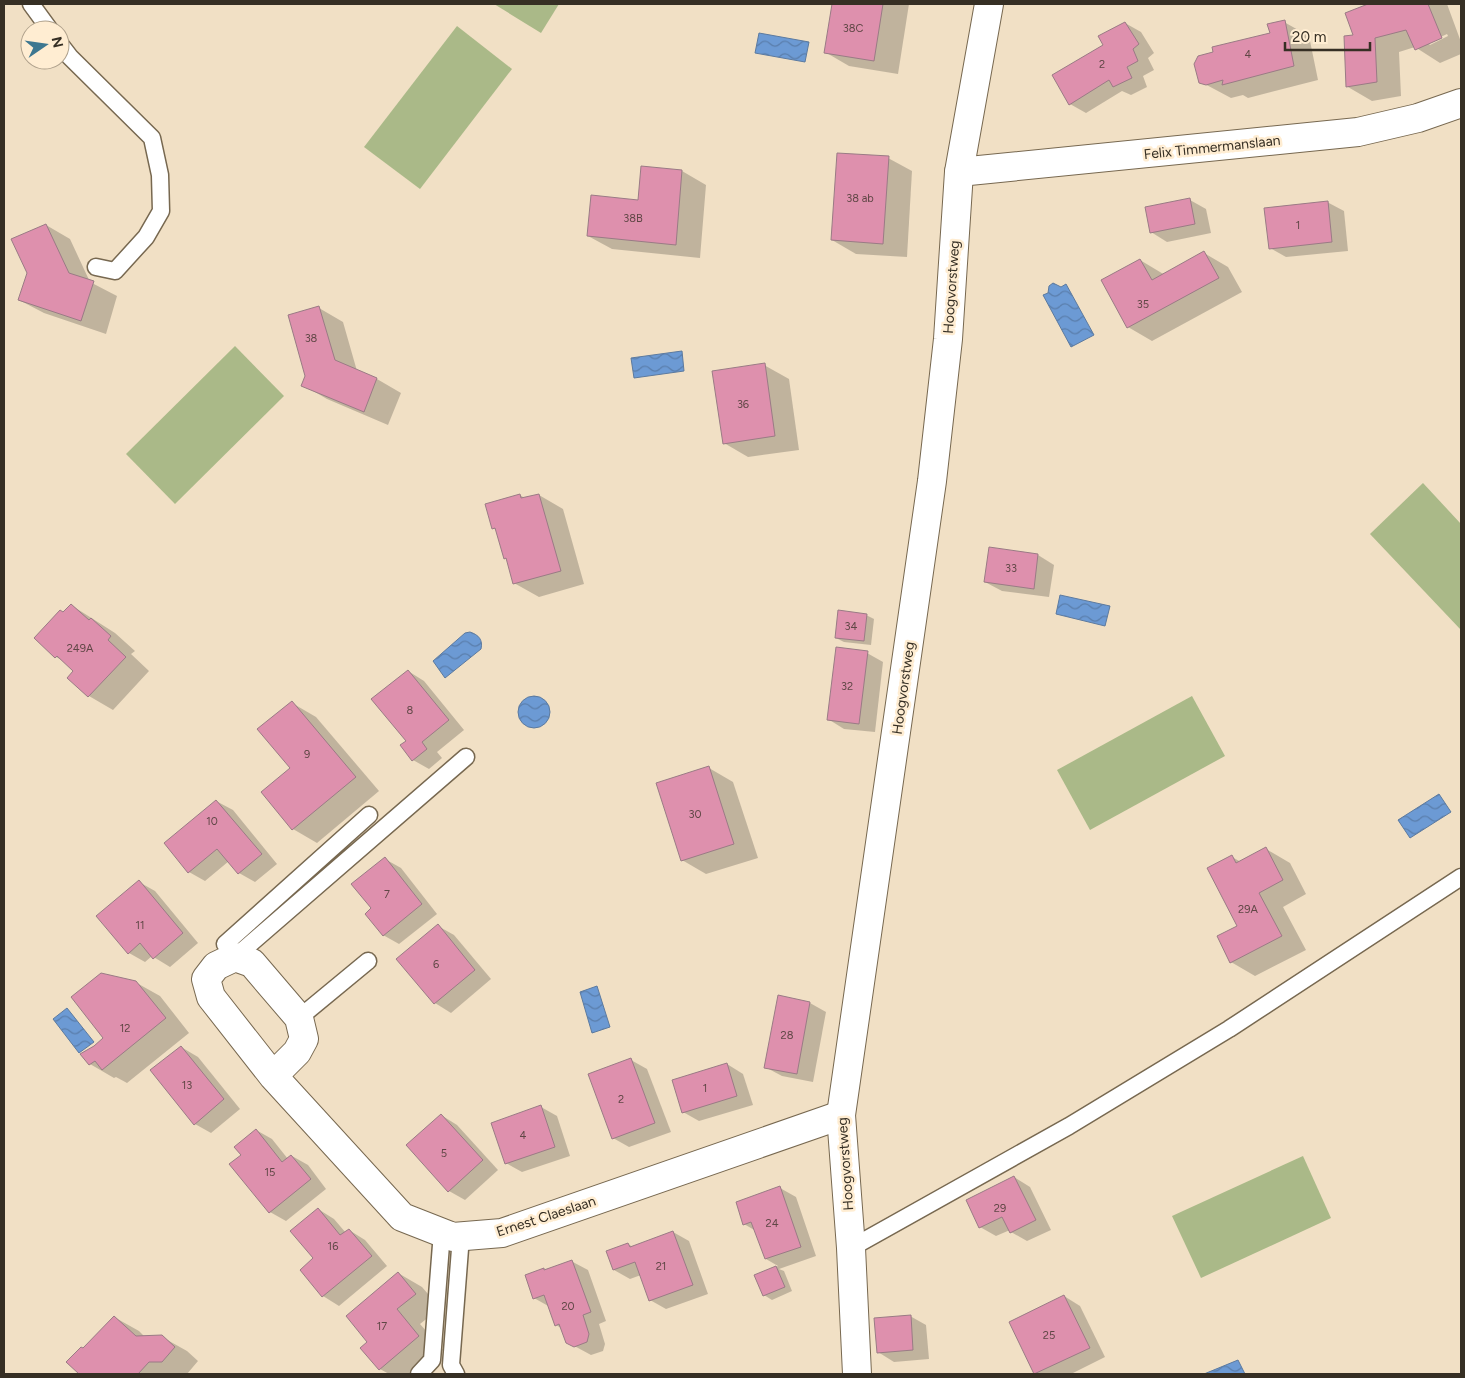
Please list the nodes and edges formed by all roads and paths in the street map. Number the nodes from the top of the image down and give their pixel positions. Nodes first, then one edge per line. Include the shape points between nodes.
1 (31, 4) edge
2 (989, 4) edge
3 (43, 20) edge
4 (70, 57) edge
5 (1461, 103) edge
6 (959, 172) junction
7 (96, 267) dead end
8 (466, 757) dead end
9 (369, 815) dead end
10 (1461, 877) edge
11 (235, 957) junction
12 (368, 961) dead end
13 (299, 1018) junction
14 (273, 1076) junction
15 (841, 1115) junction
16 (451, 1234) junction
17 (851, 1248) junction
18 (419, 1374) edge
19 (456, 1374) edge
20 (857, 1374) edge

1 - 3 lane
2 - 6 street, Hoogvorstweg
4 - 7 lane via 152,138 160,175 161,211 146,237 115,271
5 - 6 street, Felix Timmermanslaan via 1418,118 1358,132
6 - 15 street, Hoogvorstweg via 948,339 932,481
8 - 11 lane
9 - 11 lane via 225,944
10 - 17 lane via 1196,1049 1069,1126
11 - 13 street via 252,963
11 - 14 street, Ernest Claeslaan via 216,966 206,978 211,997
12 - 13 lane
13 - 14 street via 304,1038 298,1052
14 - 16 street, Ernest Claeslaan via 402,1217
15 - 16 street, Ernest Claeslaan via 502,1233
15 - 17 street, Hoogvorstweg
16 - 18 lane via 432,1360
16 - 19 lane via 451,1365
17 - 20 street, Hoogvorstweg

